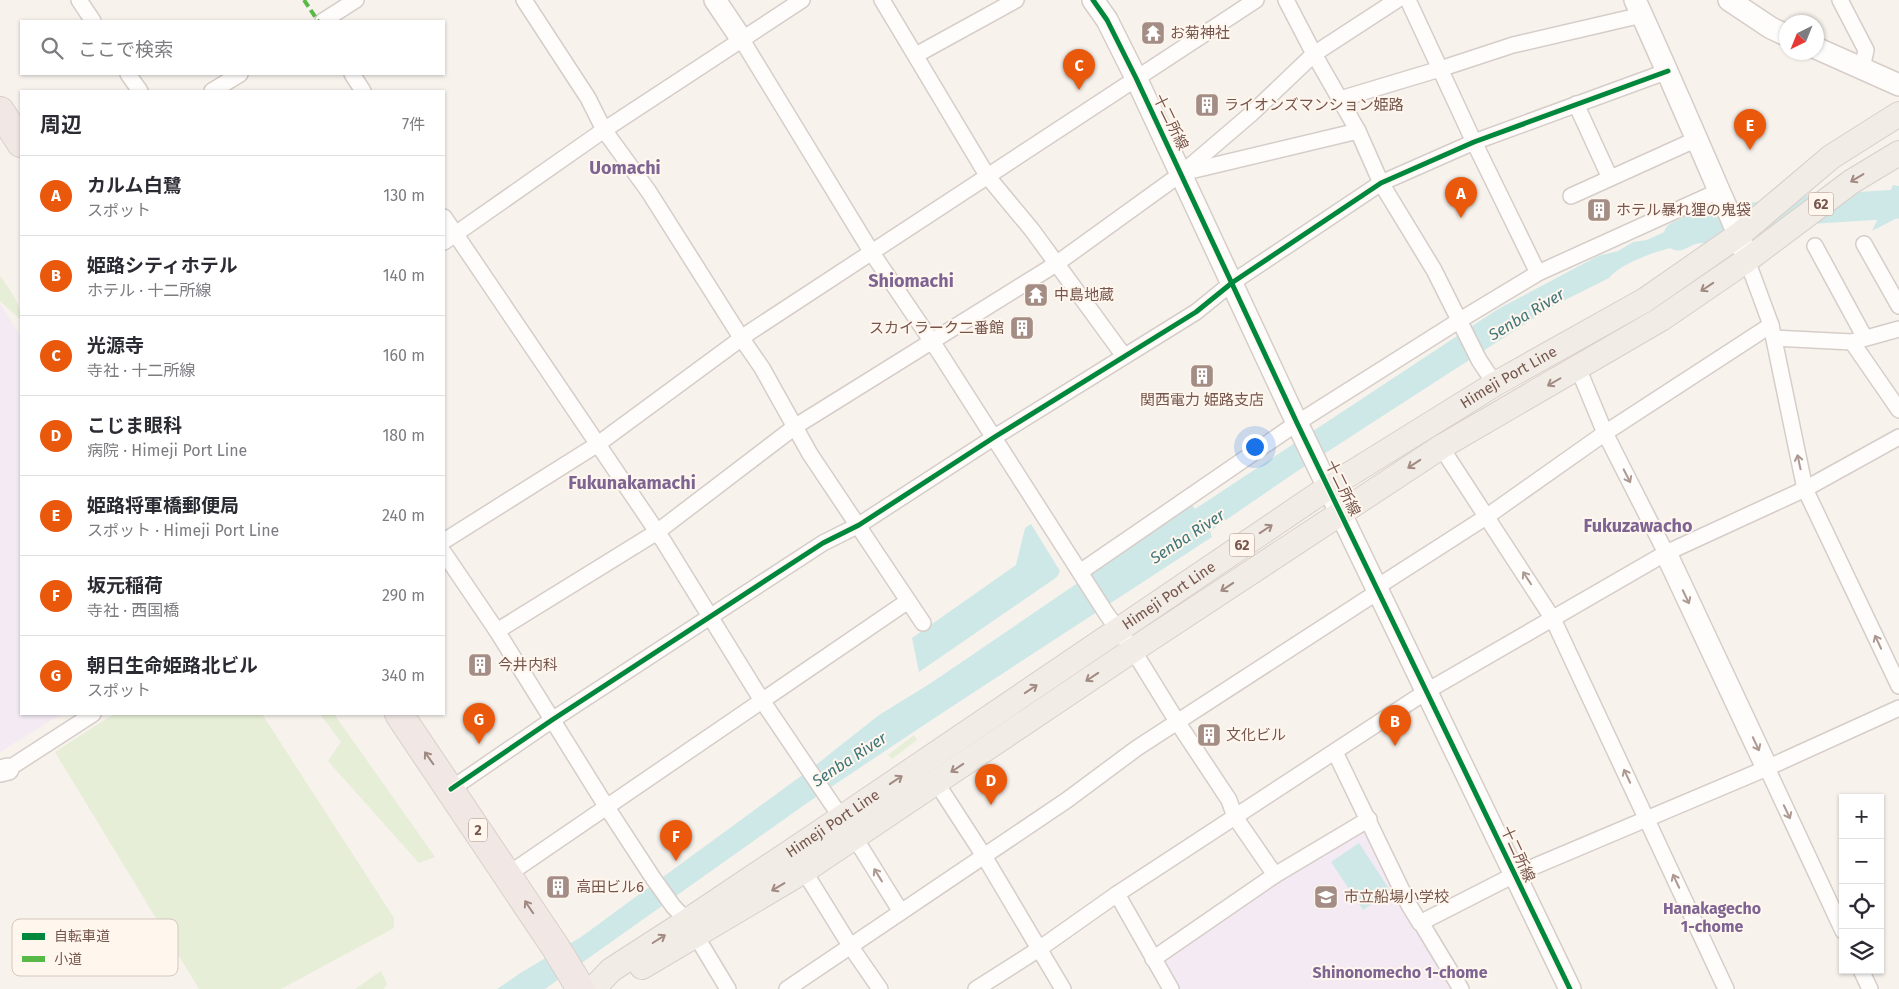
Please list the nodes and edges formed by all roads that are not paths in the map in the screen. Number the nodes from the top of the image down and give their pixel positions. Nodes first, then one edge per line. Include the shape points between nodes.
1 (78, 0) edge
2 (356, 0) edge
3 (524, 0) edge
4 (715, 0) edge
5 (802, 0) edge
6 (882, 0) edge
7 (1016, 0) edge
8 (1092, 0) edge
9 (1256, 0) edge
10 (1286, 0) edge
11 (1397, 0) edge
12 (1408, 0) edge
13 (1729, 0) edge
14 (1840, 0) edge
15 (1638, 8) edge
16 (92, 20) edge
17 (325, 20) edge
18 (1779, 32) edge
19 (742, 40) junction
20 (1824, 51) edge
21 (1314, 54) junction
22 (916, 56) junction
23 (1862, 68) junction
24 (1440, 69) junction
25 (1668, 71) junction
26 (129, 75) edge
27 (238, 75) edge
28 (353, 75) edge
29 (1136, 78) junction
30 (1899, 85) edge
31 (139, 90) edge
32 (214, 90) edge
33 (362, 90) edge
34 (1340, 99) junction
35 (1576, 104) junction
36 (0, 111) edge
37 (1899, 114) edge
38 (604, 130) junction
39 (1358, 131) junction
40 (1697, 139) junction
41 (20, 141) edge
42 (1474, 142) junction
43 (1899, 153) edge
44 (1182, 173) junction
45 (988, 177) junction
46 (1610, 178) junction
47 (1381, 183) junction
48 (1719, 191) junction
49 (1571, 196) dead end
50 (445, 220) edge
51 (1740, 234) junction
52 (450, 238) edge
53 (1864, 244) dead end
54 (1815, 246) dead end
55 (872, 253) junction
56 (1747, 260) junction
57 (1056, 264) junction
58 (1538, 273) junction
59 (1233, 282) junction
60 (1899, 306) edge
61 (1460, 320) junction
62 (1899, 329) edge
63 (1773, 332) junction
64 (742, 339) junction
65 (931, 340) junction
66 (1859, 340) junction
67 (1124, 356) junction
68 (1578, 368) junction
69 (1495, 384) junction
70 (1899, 410) edge
71 (1298, 422) junction
72 (796, 426) junction
73 (1605, 433) junction
74 (993, 438) junction
75 (1899, 438) edge
76 (598, 444) junction
77 (1442, 447) junction
78 (1324, 477) junction
79 (1805, 490) junction
80 (1340, 512) junction
81 (1486, 517) junction
82 (859, 525) junction
83 (657, 532) junction
84 (445, 540) edge
85 (445, 553) edge
86 (1666, 553) junction
87 (1080, 572) junction
88 (1378, 589) junction
89 (908, 601) junction
90 (710, 617) junction
91 (1553, 618) junction
92 (1112, 621) junction
93 (923, 623) dead end
94 (497, 630) junction
95 (1133, 650) junction
96 (1899, 686) edge
97 (1427, 691) junction
98 (761, 699) junction
99 (1899, 708) edge
100 (91, 715) edge
101 (399, 715) edge
102 (552, 720) junction
103 (1178, 723) junction
104 (1336, 752) junction
105 (1767, 768) junction
106 (4, 770) edge
107 (936, 782) junction
108 (450, 789) junction
109 (606, 806) junction
110 (1235, 817) junction
111 (841, 818) junction
112 (1368, 819) junction
113 (1648, 820) junction
114 (855, 838) junction
115 (984, 856) junction
116 (804, 871) junction
117 (507, 875) junction
118 (1275, 875) junction
119 (1514, 875) junction
120 (1116, 894) junction
121 (901, 912) junction
122 (686, 921) junction
123 (1420, 921) junction
124 (1842, 929) edge
125 (851, 946) junction
126 (1039, 948) junction
127 (1153, 959) junction
128 (1863, 974) edge
129 (582, 984) edge
130 (1563, 987) edge
131 (602, 989) edge
132 (728, 989) edge
133 (787, 989) edge
134 (880, 989) edge
135 (976, 989) edge
136 (1063, 989) edge
137 (1171, 989) edge
138 (1460, 989) edge
139 (1726, 989) edge
140 (1870, 989) edge

1 - 16 street
2 - 17 street
3 - 38 street via 588,98
4 - 19 street
5 - 19 street
6 - 22 street
7 - 22 street
8 - 29 street, 十二所線 via 1107,20
9 - 29 street
10 - 21 street
11 - 21 street
12 - 24 street
13 - 18 street
14 - 23 street via 1866,50
15 - 24 street
15 - 25 street
19 - 38 street
19 - 55 street
20 - 23 street
21 - 34 street
21 - 44 street
22 - 45 street
23 - 30 street
24 - 34 street
24 - 42 street
25 - 35 street
25 - 40 street
26 - 31 street
27 - 32 street
28 - 33 street
29 - 44 street, 十二所線
29 - 45 street
34 - 39 street
35 - 42 street
35 - 46 street
36 - 41 highway
37 - 51 main road, Himeji Port Line / 62 via 1831,158
38 - 52 street
38 - 64 street via 649,192
39 - 44 street
39 - 47 street
40 - 46 street
40 - 48 street
42 - 47 street
42 - 58 street
43 -> 56 main road, Himeji Port Line / 62 via 1851,182
44 - 57 street
44 - 59 street, 十二所線
45 - 55 street
45 - 57 street
46 - 49 street
47 - 59 street
47 - 61 street
48 - 51 street
48 - 58 street
50 - 52 street
51 - 56 street
51 - 69 main road, Himeji Port Line / 62 via 1645,300
52 - 76 street
53 - 60 street
54 - 66 street
55 - 64 street
55 - 65 street
56 - 63 street
56 -> 68 main road, Himeji Port Line / 62 via 1661,319
57 - 65 street
57 - 67 street
58 - 61 street
59 - 67 street via 1196,312
59 - 71 street, 十二所線
61 - 69 street via 1479,360
61 - 71 street
62 - 66 street
63 - 66 street
63 - 73 street
79 -> 63 street
64 - 72 street
64 - 76 street
65 - 72 street
65 - 74 street
66 - 70 street
67 - 74 street
68 - 73 street
68 -> 77 main road, Himeji Port Line / 62
69 - 78 main road, Himeji Port Line / 62
71 - 78 street, 十二所線
71 - 87 street
72 - 82 street via 810,454
72 - 83 street
73 - 81 street
73 -> 86 street
74 - 82 street
74 - 87 street
75 - 79 street
76 - 83 street
76 - 84 street
77 -> 80 main road, Himeji Port Line / 62
77 - 81 street
78 - 80 street, 十二所線
92 -> 78 main road, Himeji Port Line / 62
79 - 86 street
96 -> 79 street
80 - 88 street, 十二所線
80 -> 95 main road, Himeji Port Line / 62
81 - 88 street
91 -> 81 street
82 - 89 street
82 - 90 street via 823,543
83 - 90 street
83 - 94 street
85 - 94 street
86 - 91 street
86 -> 105 street
87 - 92 street
88 - 97 street, 十二所線
88 - 103 street
89 - 93 street
89 - 98 street
90 - 98 street
90 - 102 street
91 - 97 street
113 -> 91 street
92 - 95 street
111 -> 92 main road, Himeji Port Line / 62
94 - 102 street
95 - 103 street
95 -> 107 main road, Himeji Port Line / 62
97 - 104 street
97 - 119 street, 十二所線
98 - 109 street
98 - 111 street
99 - 105 street
100 - 106 street
108 -> 101 highway, 2
102 - 108 street
102 - 109 street
103 - 110 street via 1229,800
103 - 115 street via 1137,748
104 - 110 street
104 - 112 street
105 - 113 street
105 -> 124 street
107 - 114 main road, Himeji Port Line / 62
107 - 115 street
108 - 117 highway, 2
109 - 117 street
109 - 122 street via 653,878
110 - 118 street
110 - 120 street
111 - 114 street
111 - 122 main road, Himeji Port Line / 62
112 - 118 street
112 - 123 street via 1409,905
113 - 119 street
139 -> 113 street
114 - 116 main road, Himeji Port Line / 62
121 -> 114 street
115 - 121 street
115 - 126 street
116 -> 122 main road, Himeji Port Line / 62
116 - 125 street
129 -> 117 highway, 2
118 - 127 street
119 - 123 street
119 - 130 street, 十二所線
120 - 126 street
120 - 127 street
121 - 125 street
129 -> 122 main road, Himeji Port Line / 62 via 611,970
122 - 131 main road, Himeji Port Line / 62
122 - 132 street
123 - 138 street
125 - 133 street
125 - 134 street
126 - 135 street
126 - 136 street
127 - 137 street
128 - 140 street

